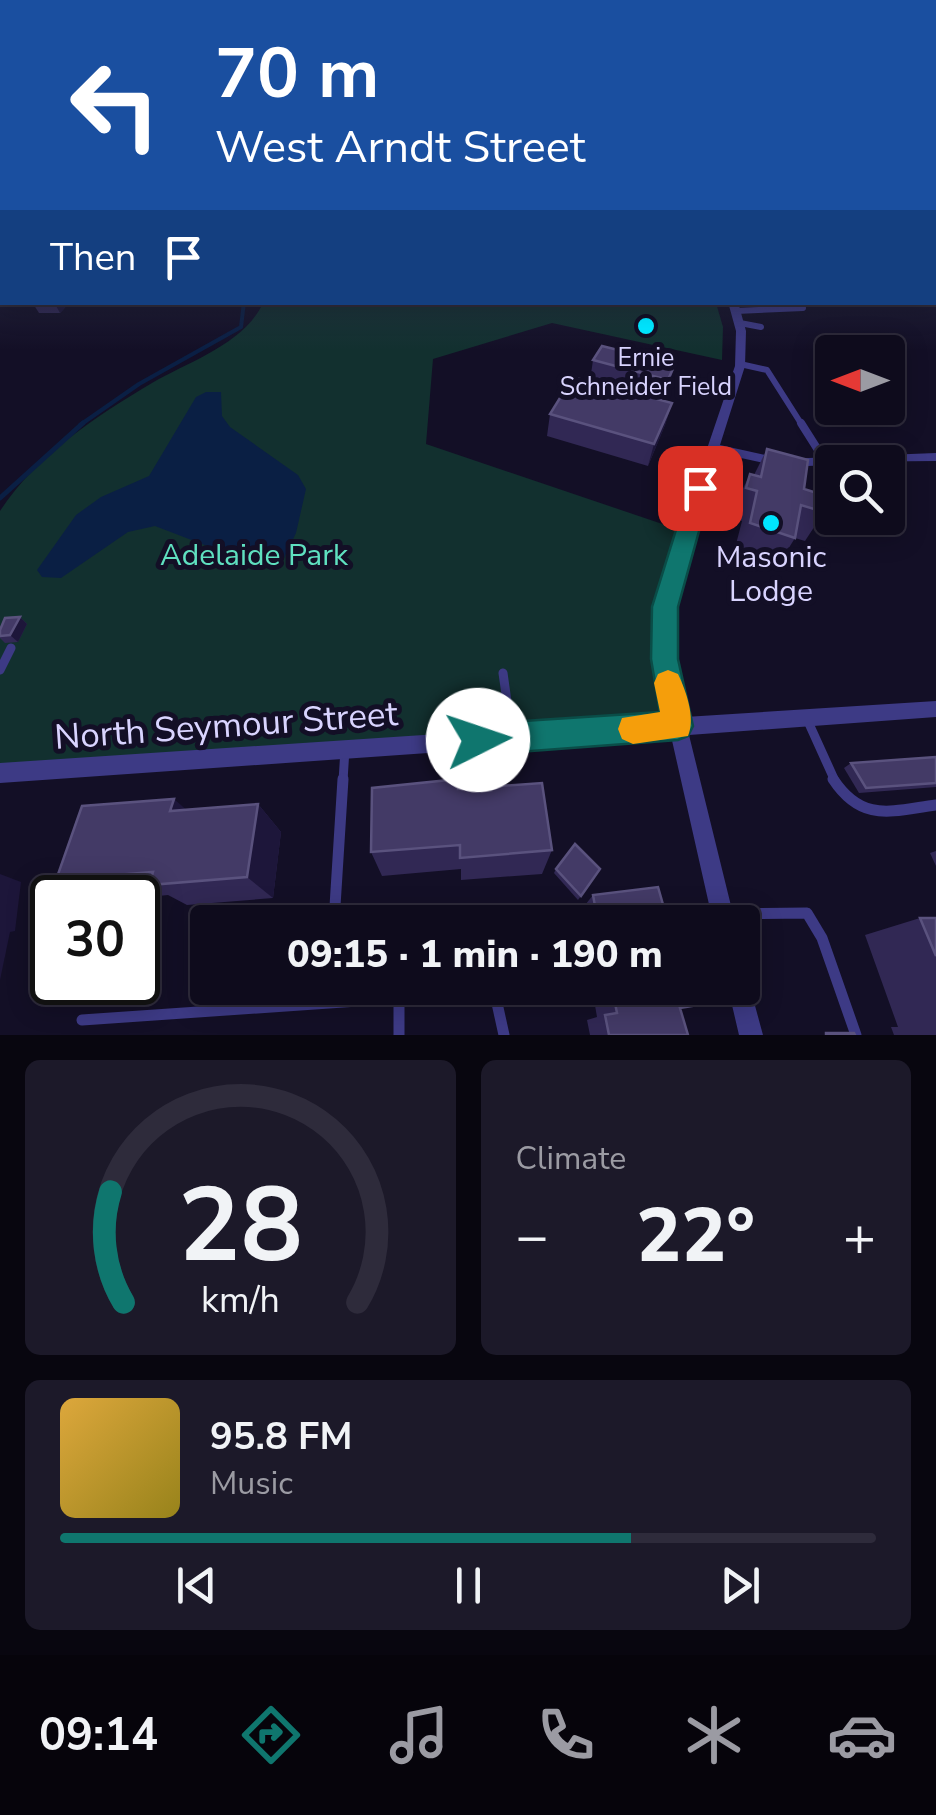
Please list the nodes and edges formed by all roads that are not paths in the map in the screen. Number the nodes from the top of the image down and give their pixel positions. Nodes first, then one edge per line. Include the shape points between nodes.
1 (800, 305) edge
2 (776, 306) edge
3 (736, 312) edge
4 (761, 327) dead end
5 (740, 364) junction
6 (816, 445) edge
7 (714, 448) junction
8 (936, 456) edge
9 (905, 457) edge
10 (815, 461) edge
11 (11, 648) dead end
12 (0, 670) edge
13 (503, 674) dead end
14 (936, 709) edge
15 (806, 717) junction
16 (678, 726) junction
17 (512, 737) junction
18 (345, 749) junction
19 (0, 773) edge
20 (936, 805) edge
21 (335, 905) edge
22 (721, 905) edge
23 (760, 916) edge
24 (225, 1005) edge
25 (399, 1005) edge
26 (497, 1005) edge
27 (744, 1005) edge
28 (82, 1020) dead end
29 (400, 1035) edge
30 (504, 1035) edge
31 (751, 1035) edge
32 (856, 1035) edge

1 - 2 lane
2 - 3 lane
3 - 4 lane
3 - 5 street
5 - 6 lane via 767,370
5 - 7 street
7 - 10 street via 765,462
7 - 16 street via 665,607 664,659
8 - 9 street
11 - 12 lane
13 - 17 lane
14 - 15 street, North Seymour Street
15 - 16 street, North Seymour Street
15 - 20 lane via 836,784 854,802 883,812
16 - 17 street, North Seymour Street
16 - 22 street
17 - 18 street, North Seymour Street
18 - 19 street, North Seymour Street
18 - 21 lane
23 - 32 lane via 807,914
24 - 28 lane
25 - 29 lane
26 - 30 lane
27 - 31 street

